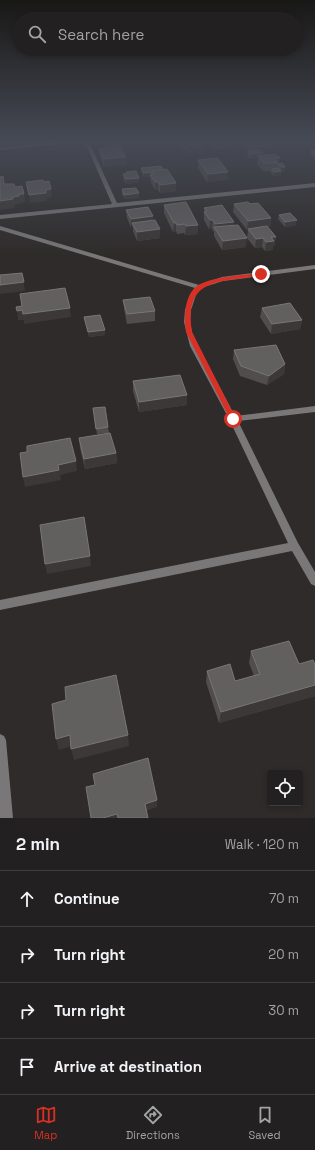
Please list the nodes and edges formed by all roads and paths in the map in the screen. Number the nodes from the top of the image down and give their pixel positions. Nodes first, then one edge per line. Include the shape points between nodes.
1 (104, 180) edge
2 (315, 185) edge
3 (116, 206) junction
4 (0, 217) edge
5 (0, 228) edge
6 (315, 267) edge
7 (199, 287) junction
8 (315, 409) edge
9 (233, 419) junction
10 (294, 546) junction
11 (315, 581) edge
12 (0, 605) edge
13 (0, 740) edge
14 (6, 818) edge

1 - 3 street
2 - 3 street
3 - 4 street
5 - 7 street
6 - 7 street via 222,279
7 - 9 street via 188,310 189,332
8 - 9 street
9 - 10 street
10 - 11 street
10 - 12 street
13 - 14 street

